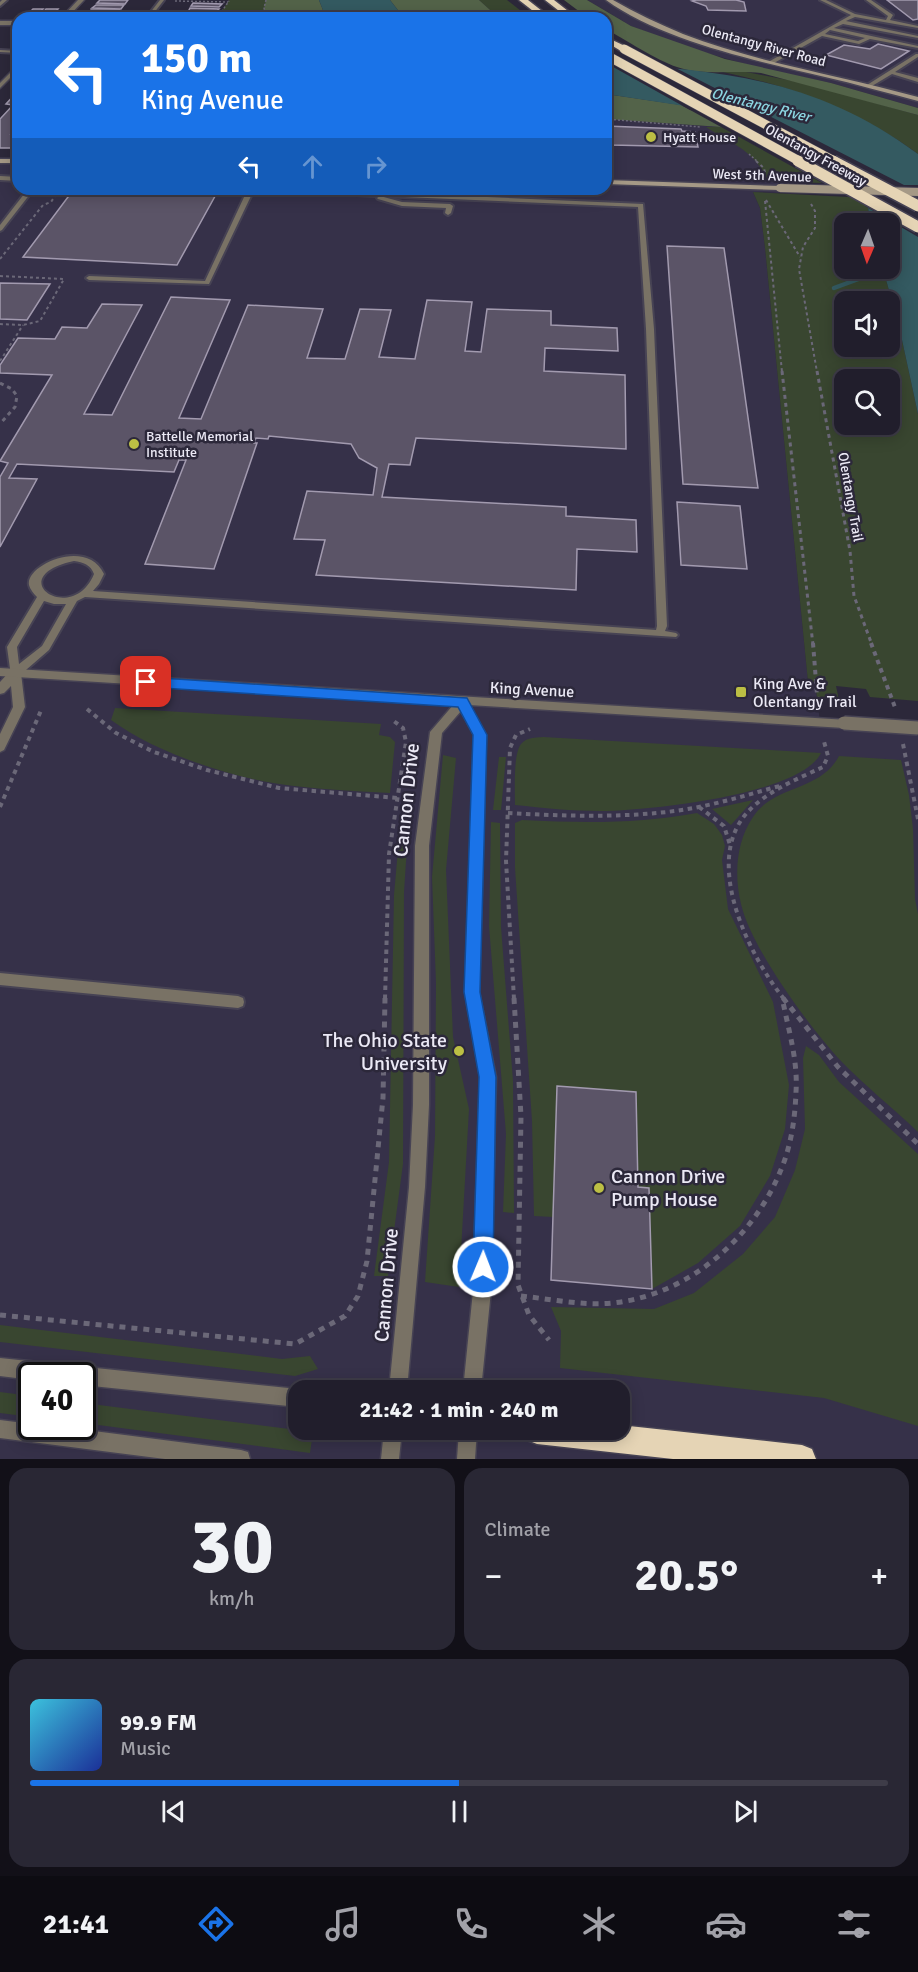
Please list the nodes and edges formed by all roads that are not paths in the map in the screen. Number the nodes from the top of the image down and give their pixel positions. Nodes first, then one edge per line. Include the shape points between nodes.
1 (5, 0) edge
2 (81, 0) edge
3 (162, 0) edge
4 (523, 0) edge
5 (549, 0) edge
6 (609, 0) edge
7 (823, 0) edge
8 (834, 0) edge
9 (868, 0) edge
10 (0, 5) edge
11 (70, 12) edge
12 (153, 12) edge
13 (539, 12) edge
14 (565, 12) edge
15 (854, 15) junction
16 (887, 21) junction
17 (842, 22) junction
18 (918, 27) edge
19 (830, 28) junction
20 (821, 34) junction
21 (869, 37) junction
22 (918, 37) edge
23 (612, 42) edge
24 (918, 47) edge
25 (918, 55) edge
26 (612, 58) edge
27 (772, 62) junction
28 (891, 72) junction
29 (12, 73) edge
30 (918, 80) edge
31 (0, 85) edge
32 (870, 85) junction
33 (918, 99) edge
34 (612, 182) edge
35 (918, 192) edge
36 (26, 195) edge
37 (248, 195) edge
38 (374, 195) edge
39 (394, 195) edge
40 (918, 206) edge
41 (448, 213) dead end
42 (918, 227) edge
43 (0, 229) edge
44 (89, 278) dead end
45 (85, 594) junction
46 (42, 596) junction
47 (74, 598) junction
48 (660, 634) junction
49 (673, 635) dead end
50 (0, 672) edge
51 (15, 673) junction
52 (0, 690) edge
53 (462, 702) junction
54 (918, 728) edge
55 (0, 747) edge
56 (0, 979) edge
57 (238, 1002) dead end
58 (0, 1367) edge
59 (18, 1369) edge
60 (96, 1378) edge
61 (399, 1380) edge
62 (473, 1380) edge
63 (288, 1397) edge
64 (0, 1429) edge
65 (392, 1440) edge
66 (467, 1440) edge
67 (628, 1440) edge
68 (241, 1459) edge
69 (390, 1459) edge
70 (466, 1459) edge
71 (802, 1459) edge

1 - 10 lane
2 - 11 street
3 - 12 lane
4 - 13 highway
5 - 14 highway
6 - 27 main road, Olentangy River Road via 692,39
7 - 8 lane
7 - 15 lane
9 - 16 lane via 891,16
15 - 16 lane
15 - 17 lane
16 - 18 lane
17 - 19 lane
17 - 22 lane
19 - 20 lane
19 - 21 lane
20 - 21 lane via 859,43
20 - 27 lane
21 - 24 lane
23 - 40 highway, Olentangy Freeway, bridge
25 - 28 lane
26 - 42 highway, Olentangy Freeway, bridge
27 - 32 main road, Olentangy River Road
28 - 30 lane
28 - 32 lane
29 - 31 street
32 - 33 main road, Olentangy River Road
34 - 35 main road, West 5th Avenue, bridge
36 - 43 lane
37 - 44 lane via 207,283
38 - 41 lane via 402,204 450,206
39 - 48 lane via 641,206 650,329
45 - 46 lane via 93,588 99,574 97,567 74,558 53,562 38,574 34,587
45 - 47 lane
45 - 48 lane
46 - 47 lane via 53,600
46 - 51 lane via 12,647
47 - 51 lane via 46,648
48 - 49 lane
50 - 51 street, King Avenue
51 - 52 street
51 - 53 street, King Avenue
51 - 55 street via 19,706
53 - 54 street, King Avenue, bridge
53 - 61 street, Cannon Drive via 436,732 422,846 421,1117
53 - 62 street via 480,735 472,992 488,1077 482,1291
56 - 57 lane
58 - 59 street
60 - 63 street
64 - 68 street
65 - 69 street
66 - 70 street
67 - 71 highway

